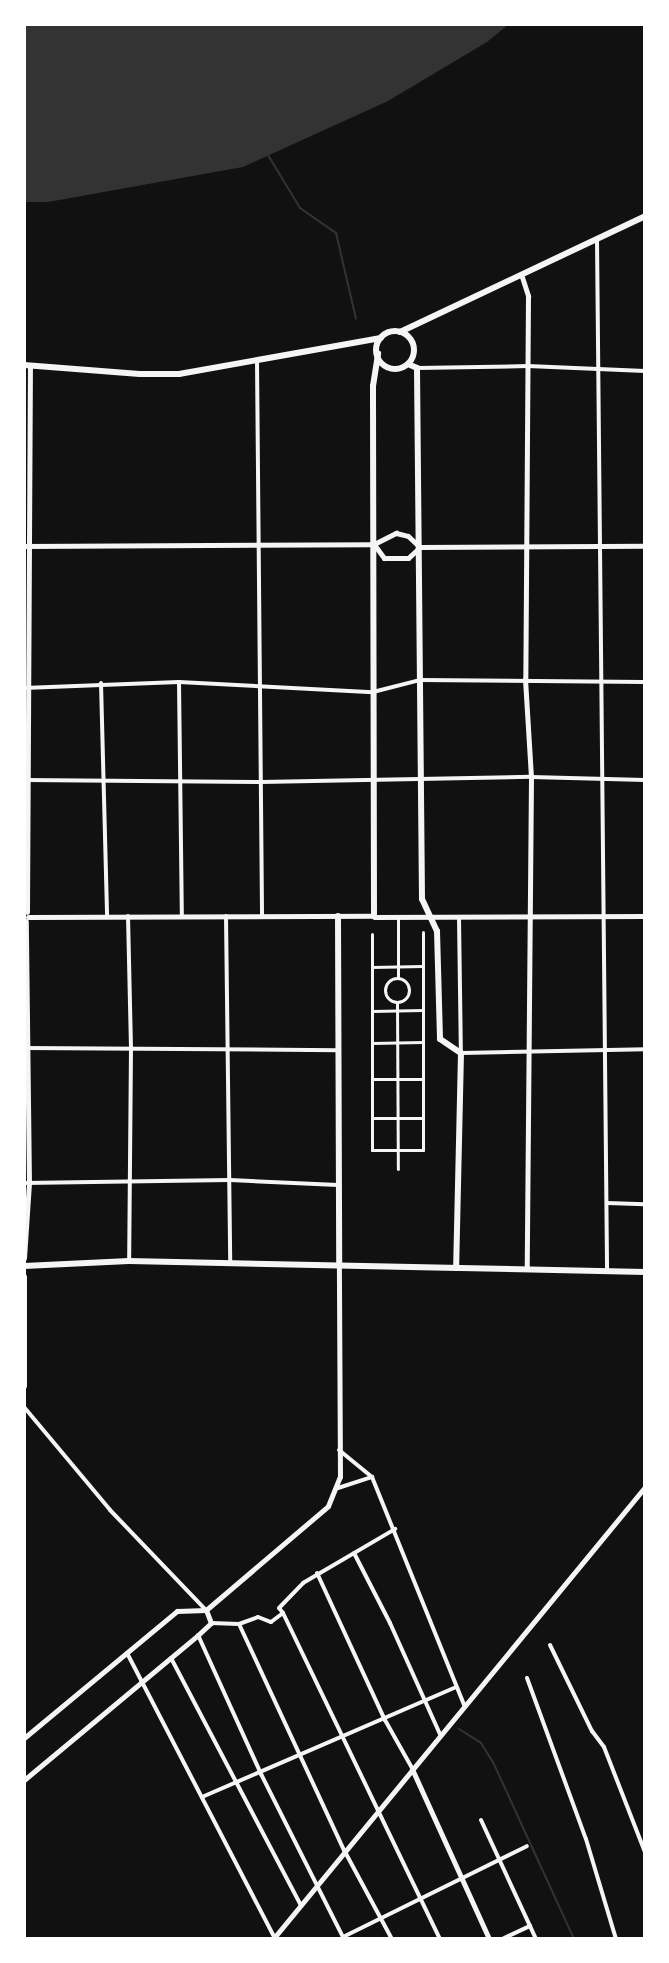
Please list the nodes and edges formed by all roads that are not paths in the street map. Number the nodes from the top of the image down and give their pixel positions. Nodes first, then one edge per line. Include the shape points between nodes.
1 (645, 216) edge
2 (597, 240) junction
3 (522, 277) junction
4 (400, 332) junction
5 (381, 338) junction
6 (378, 353) junction
7 (257, 361) junction
8 (408, 364) junction
9 (27, 366) edge
10 (528, 366) junction
11 (417, 368) junction
12 (599, 371) junction
13 (645, 371) edge
14 (374, 544) junction
15 (261, 545) junction
16 (28, 546) edge
17 (525, 546) junction
18 (599, 546) junction
19 (645, 546) edge
20 (420, 547) junction
21 (525, 679) junction
22 (420, 680) junction
23 (600, 681) junction
24 (179, 682) junction
25 (645, 682) edge
26 (101, 683) junction
27 (259, 684) junction
28 (27, 688) edge
29 (373, 692) junction
30 (531, 777) junction
31 (26, 779) edge
32 (422, 779) junction
33 (601, 779) junction
34 (178, 780) junction
35 (372, 780) junction
36 (645, 780) edge
37 (103, 782) junction
38 (261, 782) junction
39 (226, 914) junction
40 (107, 915) junction
41 (182, 915) junction
42 (262, 915) junction
43 (128, 916) junction
44 (338, 916) junction
45 (374, 916) joint
46 (398, 916) junction
47 (429, 916) junction
48 (604, 916) junction
49 (645, 916) edge
50 (26, 917) edge
51 (366, 917) junction
52 (459, 918) junction
53 (529, 918) junction
54 (423, 932) dead end
55 (372, 934) dead end
56 (423, 966) junction
57 (372, 967) junction
58 (398, 967) junction
59 (398, 978) junction
60 (397, 1003) junction
61 (397, 1010) junction
62 (423, 1010) junction
63 (372, 1011) junction
64 (423, 1042) junction
65 (372, 1043) junction
66 (398, 1043) junction
67 (25, 1048) edge
68 (131, 1048) junction
69 (607, 1048) junction
70 (229, 1049) junction
71 (645, 1049) edge
72 (339, 1050) junction
73 (526, 1052) junction
74 (461, 1053) junction
75 (372, 1079) junction
76 (398, 1079) junction
77 (423, 1079) junction
78 (372, 1118) junction
79 (398, 1118) junction
80 (423, 1118) junction
81 (398, 1150) junction
82 (398, 1169) dead end
83 (230, 1180) junction
84 (131, 1181) junction
85 (27, 1183) edge
86 (340, 1185) junction
87 (607, 1203) junction
88 (645, 1204) edge
89 (24, 1258) edge
90 (129, 1261) junction
91 (339, 1264) junction
92 (24, 1266) edge
93 (230, 1266) junction
94 (456, 1267) junction
95 (527, 1269) junction
96 (607, 1271) junction
97 (645, 1272) edge
98 (24, 1277) edge
99 (24, 1386) edge
100 (24, 1407) edge
101 (339, 1450) junction
102 (372, 1477) junction
103 (645, 1487) edge
104 (338, 1488) junction
105 (395, 1529) junction
106 (353, 1552) junction
107 (317, 1573) junction
108 (206, 1610) junction
109 (283, 1613) junction
110 (211, 1623) junction
111 (239, 1624) junction
112 (198, 1635) junction
113 (550, 1645) dead end
114 (127, 1653) junction
115 (171, 1658) junction
116 (527, 1678) dead end
117 (142, 1682) junction
118 (456, 1687) junction
119 (423, 1702) junction
120 (464, 1705) junction
121 (385, 1720) junction
122 (440, 1734) junction
123 (24, 1738) edge
124 (343, 1739) junction
125 (302, 1755) junction
126 (412, 1768) junction
127 (261, 1774) junction
128 (24, 1780) edge
129 (238, 1783) junction
130 (202, 1797) junction
131 (380, 1810) junction
132 (481, 1820) dead end
133 (527, 1846) dead end
134 (344, 1850) junction
135 (645, 1852) edge
136 (500, 1858) junction
137 (461, 1878) junction
138 (317, 1886) junction
139 (422, 1900) junction
140 (301, 1906) junction
141 (382, 1919) junction
142 (530, 1926) junction
143 (274, 1938) edge
144 (344, 1938) edge
145 (392, 1939) edge
146 (440, 1939) edge
147 (489, 1939) edge
148 (502, 1939) edge
149 (536, 1939) edge
150 (616, 1939) edge

1 - 2 main road
2 - 3 main road
2 - 12 street
3 - 4 main road
3 - 10 street via 528,296
4 - 5 main road
4 - 8 main road via 414,348
5 - 6 main road
5 - 7 main road
6 - 8 main road via 392,369
6 - 14 main road via 373,386
7 - 9 main road via 179,374
7 - 15 street
8 - 11 main road
9 - 16 street
10 - 11 street
10 - 12 street
10 - 17 street
11 - 20 main road
12 - 13 street
12 - 18 street
14 - 15 street
14 - 20 street via 396,533
14 - 20 street via 384,558 396,561
14 - 29 main road
15 - 16 street
15 - 27 street
16 - 28 street
17 - 18 street
17 - 20 street
17 - 21 street
18 - 19 street
18 - 23 street
20 - 22 main road
21 - 22 street
21 - 23 street
21 - 30 street
22 - 29 street
22 - 32 main road
23 - 25 street
23 - 33 street
24 - 26 street
24 - 27 street
24 - 34 street
26 - 28 street
26 - 37 street
27 - 29 street
27 - 38 street
28 - 31 street
29 - 35 main road
30 - 32 street
30 - 33 street
30 - 53 street
31 - 37 street
31 - 50 street
32 - 35 street
32 - 47 main road via 422,899
33 - 36 street
33 - 48 street
34 - 37 street
34 - 38 street
34 - 41 street
35 - 38 street
35 - 45 main road
37 - 40 street
38 - 42 street
39 - 41 street
39 - 42 street
39 - 70 street
40 - 43 street
40 - 50 street
41 - 43 street
42 - 44 street
43 - 68 street
44 - 51 street
44 - 72 main road
45 - 51 street
46 - 47 street
46 - 51 street
46 - 58 street
47 - 52 street
47 - 74 main road via 437,931 440,1039
48 - 49 street
48 - 53 street
48 - 69 street
50 - 67 street
52 - 53 street
52 - 74 street
53 - 73 street
54 - 56 street
55 - 57 street
56 - 58 street
56 - 62 street
57 - 58 street
57 - 63 street
58 - 59 street
59 - 60 street via 406,981 409,993
59 - 60 street via 385,990
60 - 61 street
61 - 62 street
61 - 63 street
61 - 66 street
62 - 64 street
63 - 65 street
64 - 66 street
64 - 77 street
65 - 66 street
65 - 75 street
66 - 76 street
67 - 68 street
67 - 85 street
68 - 70 street
68 - 84 street
69 - 71 street
69 - 73 street
69 - 87 street
70 - 72 street
70 - 83 street
72 - 86 main road
73 - 74 street
73 - 95 street
74 - 94 main road
75 - 76 street
75 - 78 street
76 - 77 street
76 - 79 street
77 - 80 street
78 - 79 street
78 - 81 street via 372,1150
79 - 80 street
79 - 81 street
80 - 81 street via 423,1150
81 - 82 street
83 - 84 street
83 - 86 street
83 - 93 street
84 - 85 street
84 - 90 street
85 - 89 street
86 - 91 main road
87 - 88 street
87 - 96 street
90 - 92 main road
90 - 93 main road
91 - 93 main road
91 - 94 main road
91 - 101 street
94 - 95 main road
95 - 96 main road
96 - 97 main road
98 - 99 main road
100 - 108 street via 110,1510
101 - 102 street
101 - 104 street
102 - 104 street
102 - 105 street
103 - 120 street
104 - 108 street via 328,1506
105 - 106 street
105 - 118 street
106 - 107 street
106 - 119 street
107 - 109 street via 279,1608
107 - 121 street
108 - 110 street
108 - 114 street via 177,1611
109 - 111 street via 271,1622 258,1617
109 - 124 street
110 - 111 street
110 - 112 street
111 - 125 street
112 - 115 street
112 - 127 street
113 - 135 street via 604,1747
114 - 117 street
114 - 123 street
115 - 117 street
115 - 129 street
116 - 150 street
117 - 128 street
117 - 130 street
118 - 119 street
118 - 120 street
119 - 121 street
119 - 122 street
120 - 122 street
121 - 124 street
121 - 126 street
122 - 126 street
124 - 125 street
124 - 131 street
125 - 127 street
125 - 134 street
126 - 131 street
126 - 137 street
127 - 129 street
127 - 138 street
129 - 130 street
129 - 140 street
130 - 143 street
131 - 134 street
131 - 139 street
132 - 136 street
133 - 136 street
134 - 138 street
134 - 141 street
136 - 137 street
136 - 142 street
137 - 139 street
137 - 147 street
138 - 140 street
138 - 144 street
139 - 141 street
139 - 146 street
140 - 143 street
141 - 144 street
141 - 145 street
142 - 148 street
142 - 149 street

